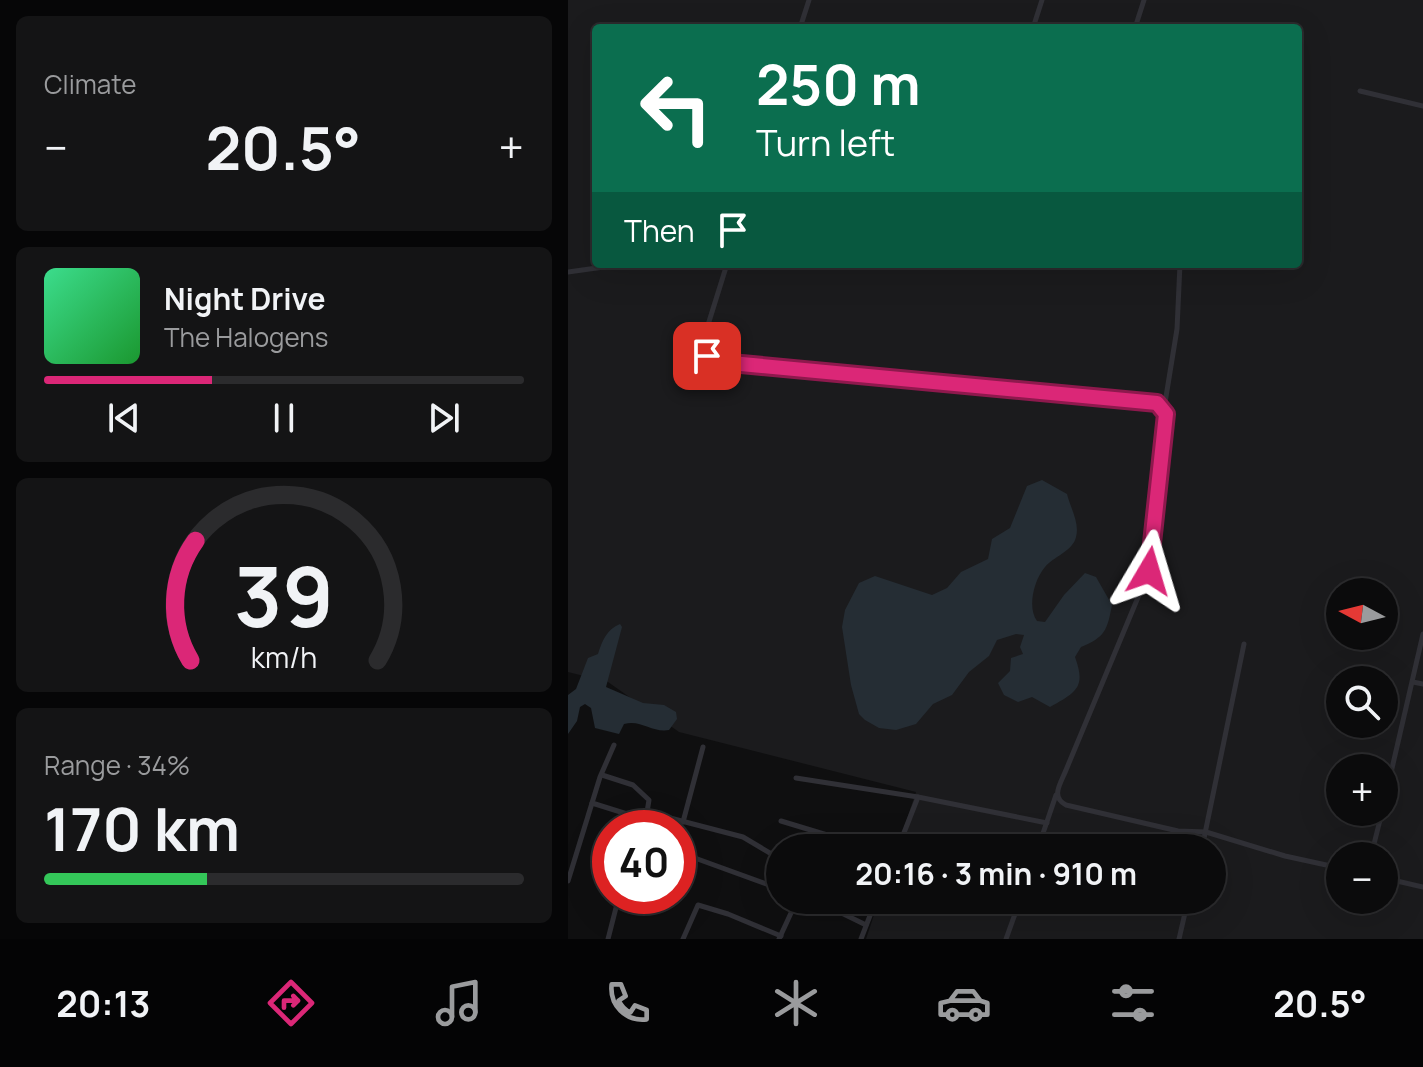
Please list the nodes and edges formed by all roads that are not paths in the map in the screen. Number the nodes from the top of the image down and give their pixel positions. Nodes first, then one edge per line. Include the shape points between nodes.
1 (809, 0) edge
2 (1042, 0) edge
3 (1144, 0) edge
4 (801, 24) edge
5 (1034, 24) edge
6 (1136, 24) edge
7 (1360, 91) dead end
8 (1423, 106) edge
9 (596, 268) edge
10 (726, 268) edge
11 (1180, 268) edge
12 (568, 272) edge
13 (1164, 409) junction
14 (1423, 634) edge
15 (1244, 644) dead end
16 (1413, 682) junction
17 (1423, 684) edge
18 (614, 745) dead end
19 (703, 747) dead end
20 (1396, 754) edge
21 (602, 775) junction
22 (796, 778) dead end
23 (1057, 794) junction
24 (918, 797) junction
25 (592, 803) junction
26 (614, 810) edge
27 (647, 810) edge
28 (686, 810) edge
29 (781, 821) dead end
30 (1047, 823) junction
31 (696, 825) edge
32 (1206, 832) junction
33 (824, 834) edge
34 (903, 834) edge
35 (1043, 834) edge
36 (766, 851) edge
37 (696, 858) edge
38 (1326, 865) edge
39 (570, 869) edge
40 (568, 881) edge
41 (1398, 881) edge
42 (766, 884) edge
43 (1423, 887) edge
44 (614, 914) edge
45 (791, 914) edge
46 (844, 914) edge
47 (870, 914) edge
48 (1015, 914) edge
49 (1185, 914) edge
50 (866, 925) junction
51 (780, 938) edge
52 (608, 939) edge
53 (683, 939) edge
54 (861, 939) edge
55 (1006, 939) edge
56 (1179, 939) edge

1 - 4 street
2 - 5 street
3 - 6 street
7 - 8 street
9 - 12 street
10 - 13 street via 702,344 712,359 1138,400
11 - 13 street via 1177,329
13 - 23 street via 1149,571
14 - 16 street
15 - 32 street
16 - 17 street
16 - 20 street
18 - 21 street
19 - 28 street
21 - 25 street
21 - 27 street via 637,788 649,800
22 - 24 street
23 - 30 street
23 - 32 street via 1066,805 1178,831
24 - 30 street
24 - 34 street
25 - 26 street
25 - 39 street
29 - 33 street
30 - 35 street
31 - 36 street via 743,837
32 - 38 street
37 - 42 street
39 - 40 street
41 - 43 street
44 - 52 street
45 - 51 street
46 - 50 street
47 - 50 street
48 - 55 street
49 - 56 street
50 - 54 street
51 - 53 street via 698,905

